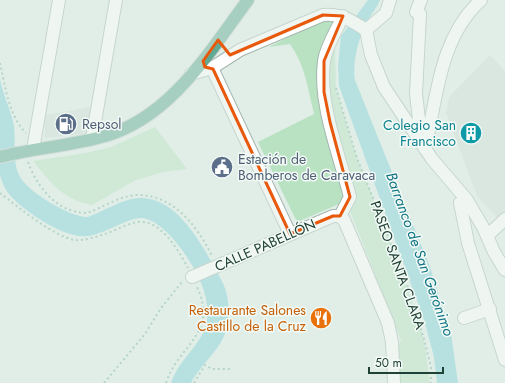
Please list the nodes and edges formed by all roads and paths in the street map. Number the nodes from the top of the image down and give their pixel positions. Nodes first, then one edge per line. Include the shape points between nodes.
1 (59, 0) edge
2 (116, 0) edge
3 (248, 0) edge
4 (390, 0) edge
5 (421, 0) edge
6 (481, 0) edge
7 (348, 19) junction
8 (365, 29) junction
9 (220, 42) junction
10 (240, 50) junction
11 (206, 55) junction
12 (224, 60) junction
13 (0, 63) edge
14 (212, 68) junction
15 (192, 74) junction
16 (335, 84) dead end
17 (92, 139) junction
18 (422, 144) junction
19 (31, 147) junction
20 (0, 157) edge
21 (0, 193) edge
22 (466, 200) junction
23 (340, 216) junction
24 (505, 219) edge
25 (290, 234) junction
26 (487, 236) junction
27 (217, 266) junction
28 (504, 266) edge
29 (192, 277) junction
30 (490, 309) junction
31 (464, 318) dead end
32 (505, 360) edge
33 (232, 369) dead end
34 (104, 383) edge
35 (166, 383) edge
36 (194, 383) edge
37 (394, 383) edge
38 (431, 383) edge

1 - 19 street
2 - 17 street
3 - 9 main road
4 - 8 street via 386,14
5 - 18 street via 416,12 420,14 416,94
6 - 18 street via 452,38 437,81 432,121
7 - 8 street
7 - 10 street via 332,14 323,15
7 - 23 street, PASEO SANTA CLARA via 324,61 324,92 350,197
8 - 18 street via 377,73
9 - 10 street
9 - 11 main road
9 - 12 street via 226,49
10 - 12 street
11 - 14 street via 203,64 207,68
11 - 15 main road
12 - 14 street
13 - 19 path via 18,126
14 - 15 street
14 - 25 street
15 - 17 main road via 164,103 145,118 118,132
16 - 38 path, PASEO SANTA CLARA via 355,152 406,281 431,367
17 - 19 main road
18 - 22 street
19 - 20 main road
19 - 27 path via 32,174 45,194 58,203 78,213 86,213 137,195 151,196 167,202 190,222
21 - 29 path via 50,229 71,239 90,239 134,222 151,224 177,249
22 - 26 street
22 - 30 street via 460,203 468,243
23 - 25 street, CALLE PABELLÓN via 333,216
23 - 37 street via 344,220 388,323 392,342
24 - 26 street
25 - 27 street, CALLE PABELLÓN
26 - 28 street
27 - 29 street, CALLE PABELLÓN
29 - 34 path via 175,290 145,334
29 - 35 path via 203,303 201,328 171,370
30 - 31 street
30 - 32 street
33 - 36 path via 212,369 205,365

